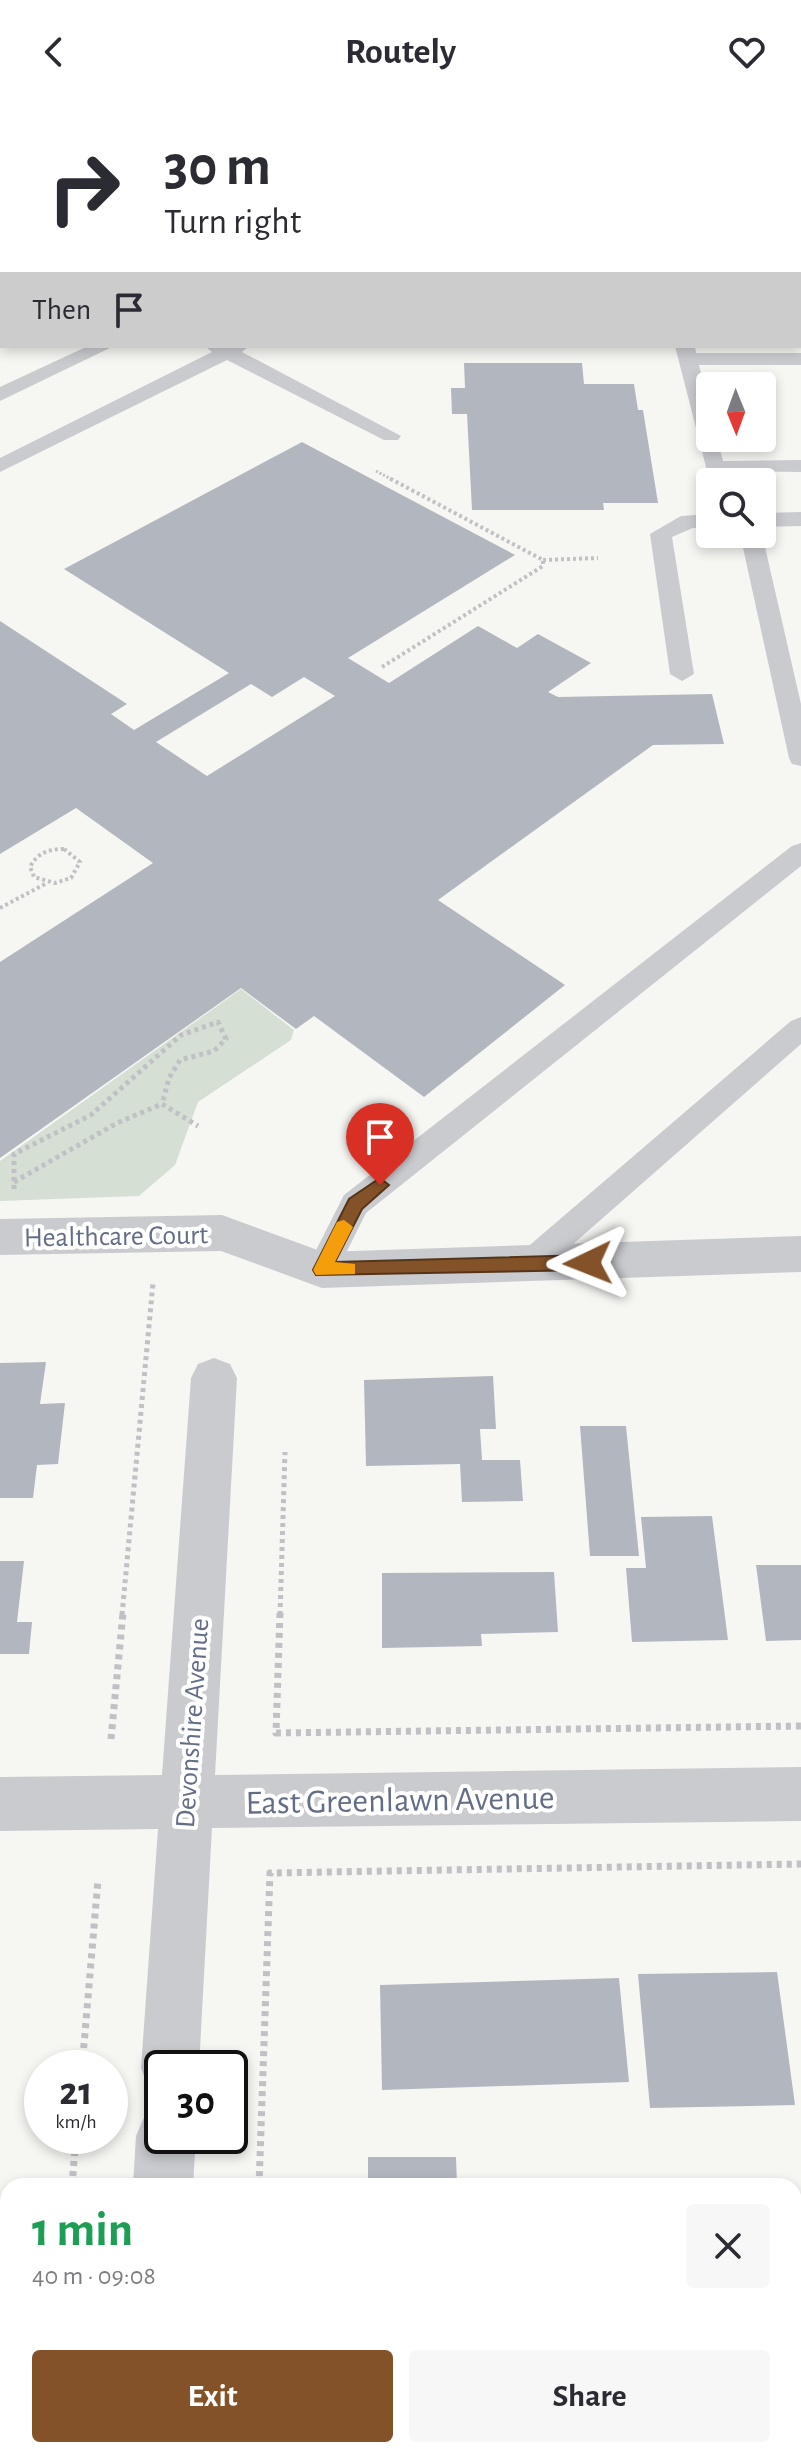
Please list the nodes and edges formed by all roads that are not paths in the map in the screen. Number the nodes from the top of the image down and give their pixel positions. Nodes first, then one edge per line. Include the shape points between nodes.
1 (100, 348) edge
2 (227, 348) edge
3 (686, 352) edge
4 (801, 359) edge
5 (0, 395) edge
6 (391, 436) dead end
7 (0, 466) edge
8 (801, 466) edge
9 (801, 519) edge
10 (776, 520) edge
11 (696, 521) edge
12 (754, 548) edge
13 (682, 674) dead end
14 (801, 758) edge
15 (801, 852) edge
16 (801, 1028) edge
17 (0, 1237) edge
18 (801, 1254) edge
19 (528, 1265) junction
20 (322, 1270) junction
21 (214, 1378) dead end
22 (801, 1794) edge
23 (186, 1801) junction
24 (0, 1804) edge
25 (171, 2050) edge
26 (165, 2154) edge
27 (163, 2178) edge

1 - 5 lane
2 - 6 lane
2 - 7 lane
3 - 4 lane
3 - 8 lane via 714,467
9 - 10 lane
11 - 13 lane via 661,534
12 - 14 lane
15 - 20 lane via 355,1204
16 - 19 lane
17 - 20 street, Healthcare Court via 222,1233
18 - 19 street, Healthcare Court
19 - 20 street, Healthcare Court
21 - 23 street, Devonshire Avenue
22 - 23 street, East Greenlawn Avenue
23 - 24 street, East Greenlawn Avenue
23 - 25 street, Devonshire Avenue
26 - 27 street

